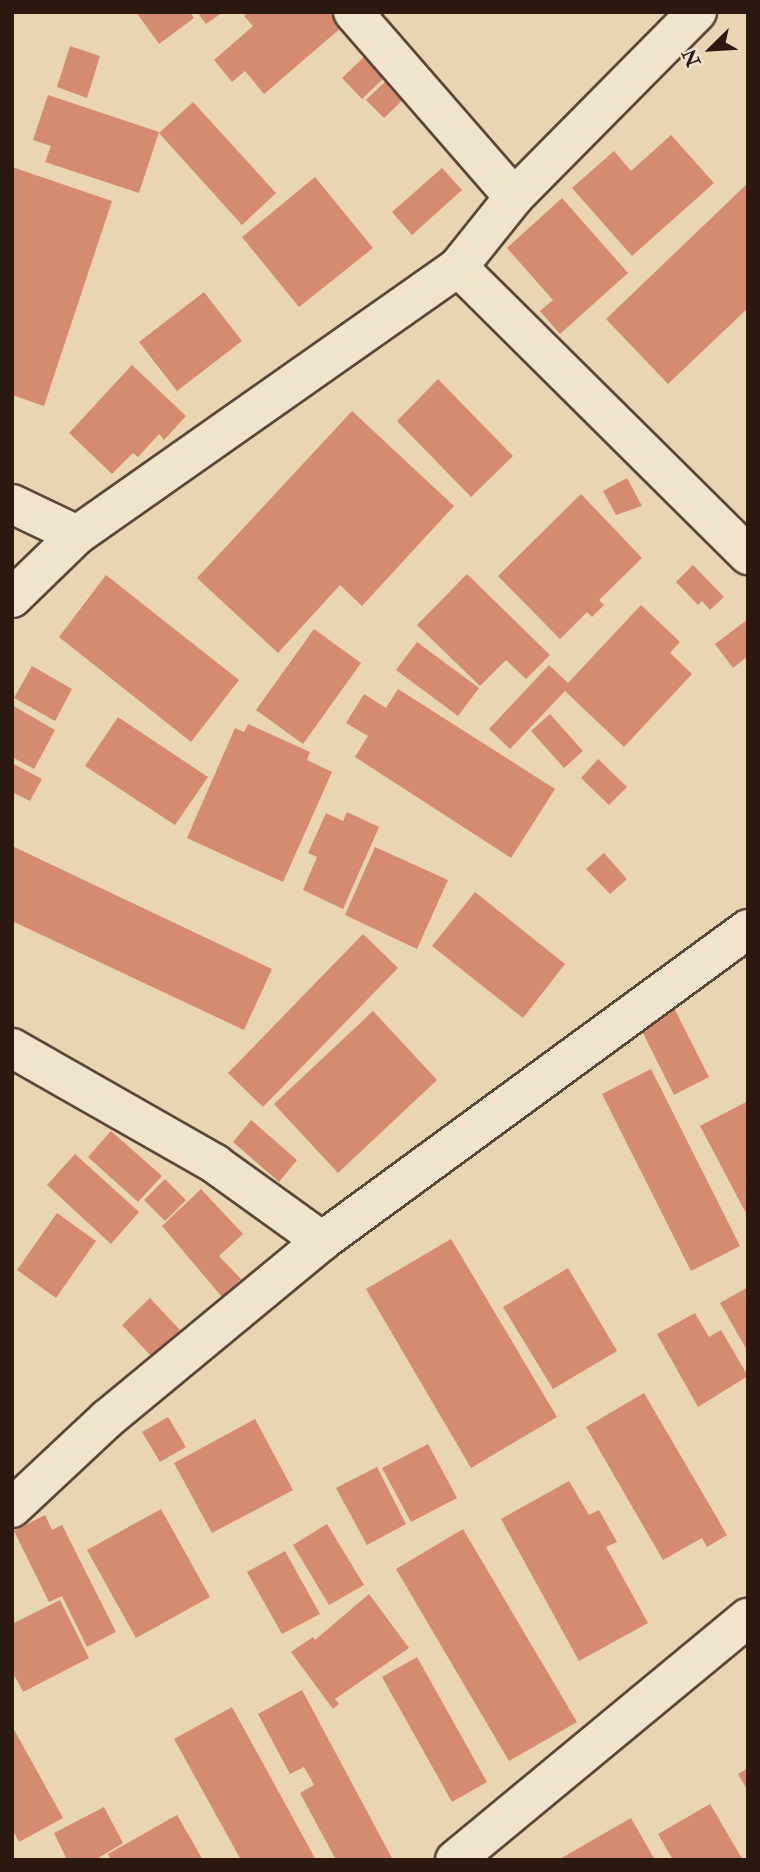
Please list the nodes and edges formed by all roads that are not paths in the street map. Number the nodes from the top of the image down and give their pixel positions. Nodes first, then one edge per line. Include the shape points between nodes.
1 (353, 12) edge
2 (698, 12) edge
3 (514, 197) junction
4 (458, 267) junction
5 (12, 504) edge
6 (77, 535) junction
7 (748, 555) edge
8 (12, 598) edge
9 (748, 929) edge
10 (12, 1048) edge
11 (322, 1241) junction
12 (12, 1508) edge
13 (748, 1618) edge
14 (455, 1860) edge

1 - 3 street
2 - 3 street
3 - 4 street
4 - 6 street
4 - 7 street
5 - 6 street
6 - 8 street
9 - 11 street
10 - 11 street via 215,1164
11 - 12 street via 107,1419
13 - 14 street

